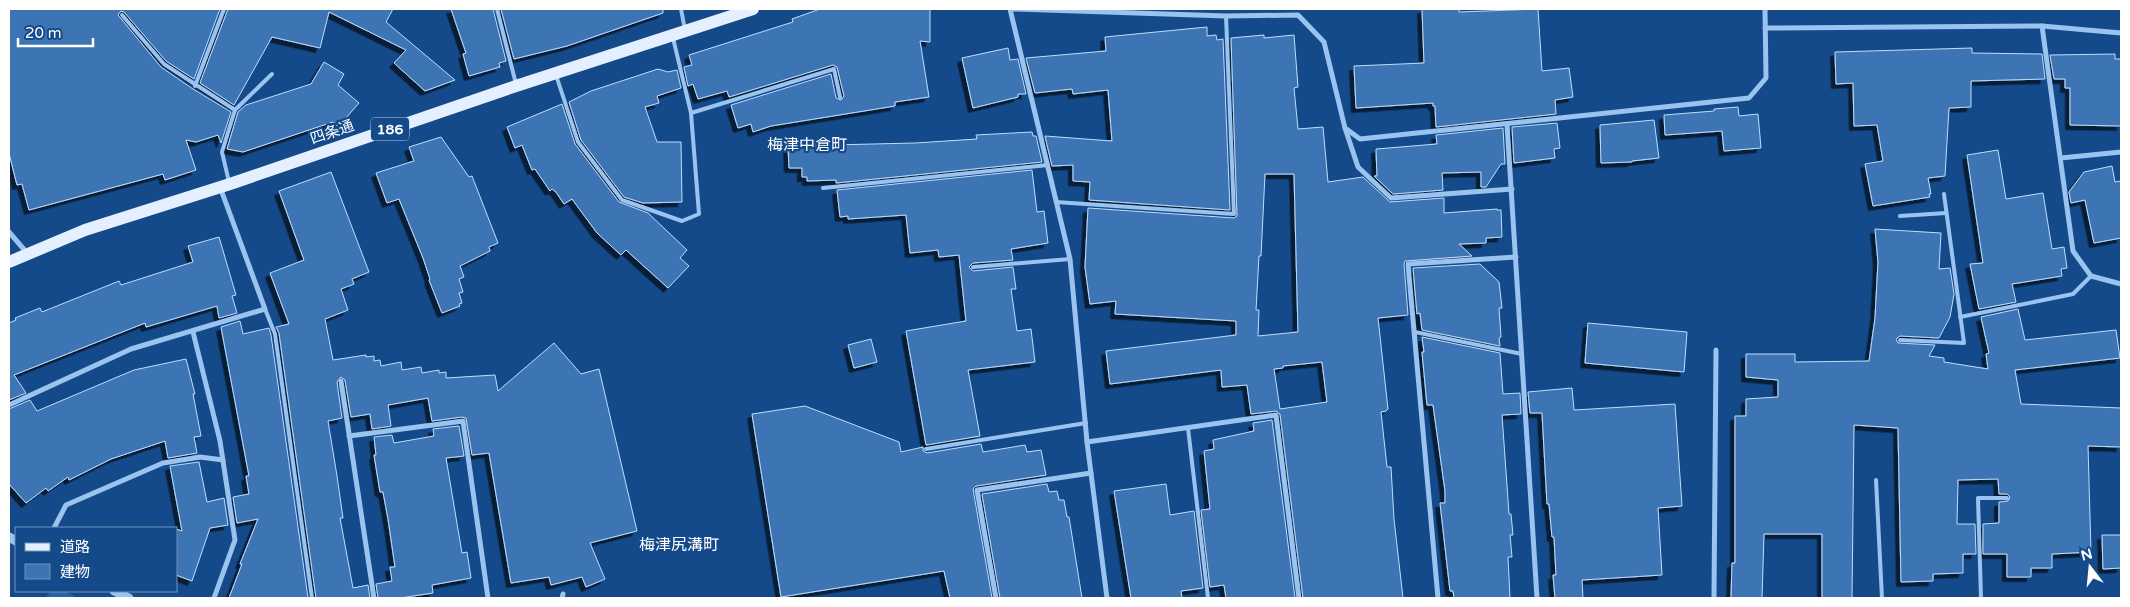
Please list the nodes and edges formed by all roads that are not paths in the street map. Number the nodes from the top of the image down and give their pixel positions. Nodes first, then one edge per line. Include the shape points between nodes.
1 (224, 9) edge
2 (497, 9) edge
3 (681, 9) edge
4 (753, 9) edge
5 (1012, 9) edge
6 (1300, 9) edge
7 (1765, 9) edge
8 (122, 15) dead end
9 (1298, 15) junction
10 (1226, 16) junction
11 (2042, 26) junction
12 (1765, 28) junction
13 (685, 32) junction
14 (2121, 33) edge
15 (673, 36) junction
16 (555, 73) junction
17 (272, 74) dead end
18 (195, 86) junction
19 (516, 86) junction
20 (840, 97) dead end
21 (235, 110) junction
22 (691, 113) junction
23 (1508, 124) junction
24 (1345, 128) junction
25 (2121, 152) edge
26 (2061, 158) junction
27 (1048, 165) junction
28 (225, 186) junction
29 (823, 188) dead end
30 (1512, 189) junction
31 (1944, 194) dead end
32 (1056, 202) junction
33 (1946, 213) junction
34 (1900, 216) dead end
35 (9, 232) edge
36 (28, 253) junction
37 (1516, 257) junction
38 (1070, 259) junction
39 (9, 262) edge
40 (972, 266) dead end
41 (2091, 276) junction
42 (2121, 284) edge
43 (265, 309) junction
44 (1960, 317) junction
45 (192, 332) junction
46 (1415, 332) junction
47 (1900, 340) dead end
48 (1716, 350) dead end
49 (1522, 354) junction
50 (340, 382) dead end
51 (9, 405) edge
52 (1086, 423) junction
53 (1188, 428) junction
54 (349, 436) junction
55 (1087, 442) junction
56 (926, 449) dead end
57 (223, 460) junction
58 (1091, 473) junction
59 (1876, 480) dead end
60 (2007, 498) dead end
61 (55, 527) edge
62 (116, 592) edge
63 (129, 598) edge
64 (214, 598) edge
65 (312, 598) edge
66 (374, 598) edge
67 (488, 598) edge
68 (996, 598) edge
69 (1107, 598) edge
70 (1208, 598) edge
71 (1299, 598) edge
72 (1438, 598) edge
73 (1536, 598) edge
74 (1714, 598) edge
75 (1882, 598) edge
76 (1981, 598) edge

1 - 18 lane
2 - 19 lane
3 - 13 lane
4 - 13 main road, 四条通 / 186
5 - 10 street
5 - 27 street
6 - 9 lane
7 - 12 street
8 - 18 lane via 164,64
9 - 10 street
9 - 24 street via 1324,42
10 - 32 lane via 1234,214
11 - 12 street
11 - 14 street
11 - 26 street
12 - 23 street via 1766,78 1749,98
13 - 15 main road, 四条通 / 186
15 - 16 main road, 四条通 / 186
15 - 22 lane
16 - 19 main road, 四条通 / 186
16 - 22 lane via 578,142 622,200 682,221 699,214
17 - 21 lane
18 - 21 lane
19 - 28 main road, 四条通 / 186
20 - 22 lane via 834,69
21 - 28 lane via 222,152
23 - 24 street via 1360,139
23 - 30 street
24 - 30 street via 1358,167 1391,198
25 - 26 street
26 - 41 street via 2074,251
27 - 29 lane
27 - 32 street
28 - 36 main road, 四条通 / 186 via 85,230
28 - 43 street
30 - 37 street
31 - 33 lane
32 - 38 street
33 - 34 lane
33 - 44 lane
35 - 36 street
36 - 39 main road, 四条通 / 186
37 - 46 street via 1408,264
37 - 49 street
38 - 40 lane
38 - 52 street
41 - 42 street
41 - 44 lane via 2073,294
43 - 45 street
43 - 65 lane via 275,334
44 - 47 lane via 1964,343
45 - 51 street via 131,349
45 - 57 street
46 - 49 lane
46 - 72 street
48 - 74 street
49 - 73 street
50 - 54 street
52 - 55 street
52 - 56 lane
53 - 55 street
53 - 70 lane
53 - 71 street via 1276,415
54 - 66 street
54 - 67 street via 463,421
55 - 58 street
57 - 61 street via 200,457 163,462 66,505
57 - 64 street via 235,540
58 - 68 street via 977,490
58 - 69 street
59 - 75 lane
60 - 76 lane via 1978,498
62 - 63 street

